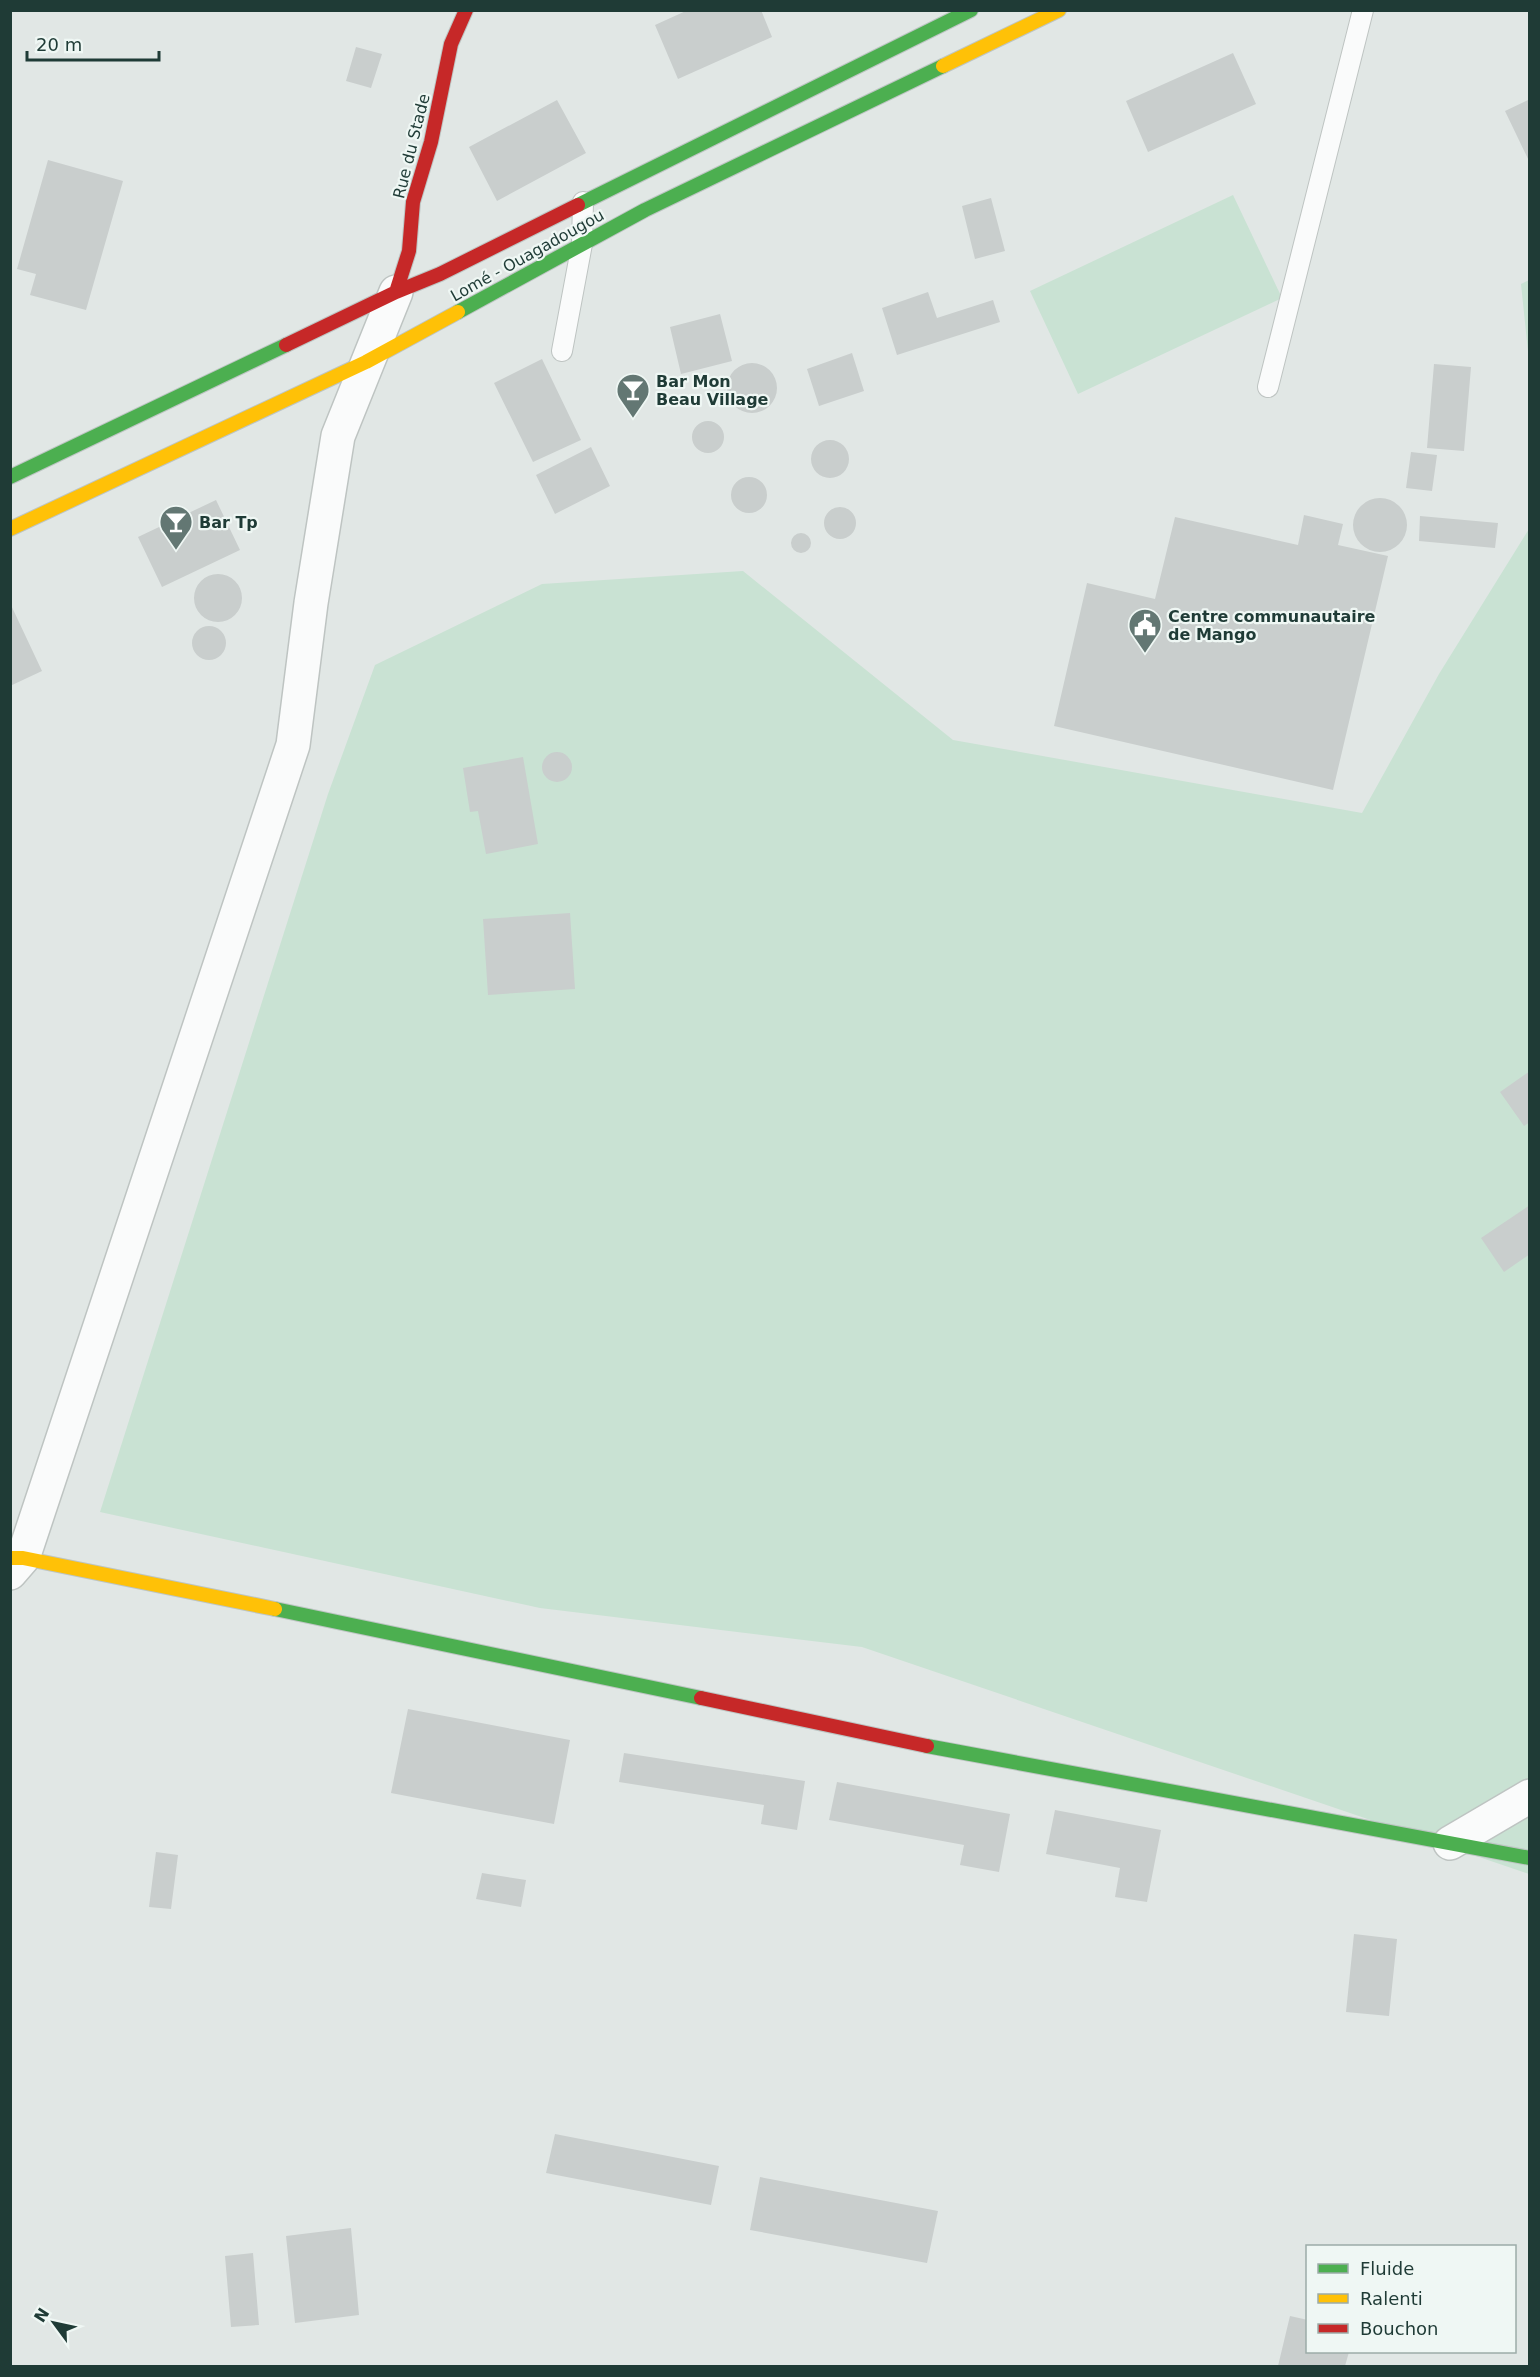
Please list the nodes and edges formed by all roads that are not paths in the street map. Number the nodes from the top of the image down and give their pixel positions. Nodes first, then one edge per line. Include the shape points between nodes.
1 (466, 10) edge
2 (971, 10) edge
3 (1059, 10) edge
4 (1363, 10) edge
5 (583, 202) junction
6 (582, 244) junction
7 (396, 292) junction
8 (562, 351) dead end
9 (366, 362) junction
10 (1268, 387) dead end
11 (10, 477) edge
12 (10, 529) edge
13 (15, 1563) edge
14 (1530, 1796) edge
15 (1450, 1844) junction
16 (1530, 1858) edge

1 - 7 main road, Rue du Stade via 451,44 431,142 413,202 409,251
2 - 5 main road, Lomé - Ouagadougou
3 - 6 main road, Lomé - Ouagadougou
4 - 10 lane
5 - 6 lane
5 - 7 main road, Lomé - Ouagadougou
6 - 8 lane
6 - 9 main road, Lomé - Ouagadougou
7 - 9 street
7 - 11 main road, Lomé - Ouagadougou
9 - 12 main road, Lomé - Ouagadougou
9 - 13 street via 338,436 293,745
13 - 15 main road via 332,1620 919,1744
14 - 15 street
15 - 16 main road

